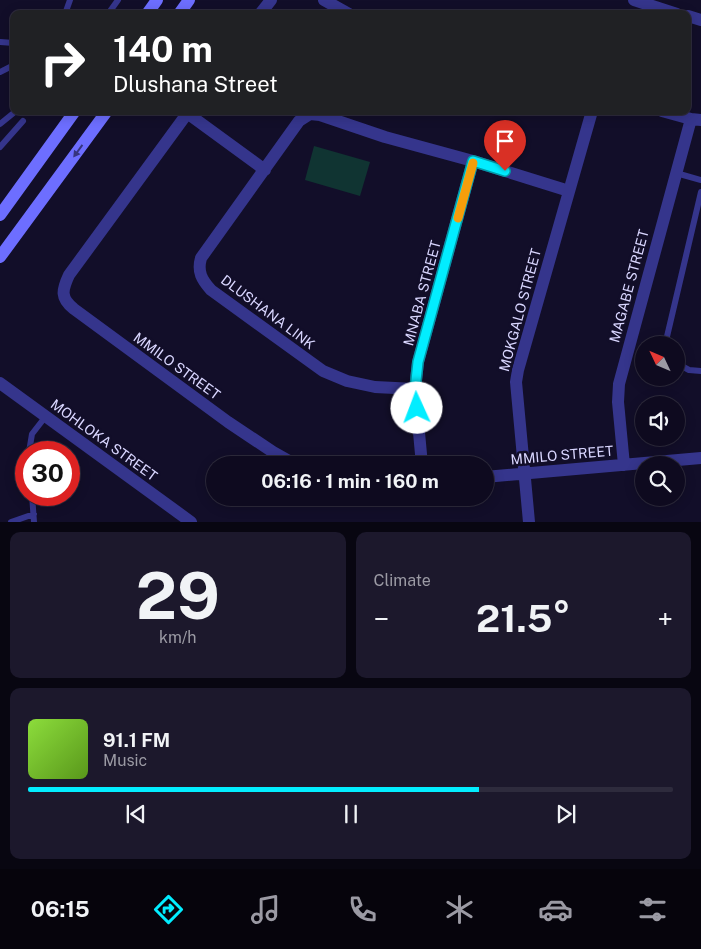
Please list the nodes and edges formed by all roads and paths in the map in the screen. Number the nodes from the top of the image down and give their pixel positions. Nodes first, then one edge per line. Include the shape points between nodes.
1 (271, 0) edge
2 (324, 0) edge
3 (634, 0) edge
4 (651, 2) edge
5 (263, 10) edge
6 (342, 10) edge
7 (668, 10) edge
8 (11, 115) edge
9 (72, 115) edge
10 (104, 115) edge
11 (186, 115) edge
12 (192, 115) edge
13 (308, 115) edge
14 (321, 115) edge
15 (591, 115) edge
16 (679, 115) edge
17 (696, 119) edge
18 (23, 122) dead end
19 (0, 124) edge
20 (0, 147) edge
21 (473, 161) junction
22 (265, 170) junction
23 (676, 173) junction
24 (701, 180) edge
25 (569, 191) junction
26 (701, 192) edge
27 (0, 214) edge
28 (0, 257) edge
29 (667, 336) edge
30 (685, 368) edge
31 (701, 371) edge
32 (0, 383) edge
33 (415, 390) junction
34 (46, 416) junction
35 (31, 441) edge
36 (280, 456) edge
37 (421, 456) edge
38 (701, 458) edge
39 (624, 465) junction
40 (524, 473) junction
41 (494, 476) edge
42 (33, 506) edge
43 (34, 514) junction
44 (177, 518) edge
45 (11, 522) edge
46 (34, 522) edge
47 (191, 522) edge
48 (529, 522) edge

1 - 5 street
2 - 6 street
3 - 4 street
4 - 7 street
8 - 19 lane
9 - 27 main road
10 -> 28 main road
11 - 36 street, MMILO STREET via 69,276 63,292 74,310
12 - 22 street
13 - 22 street, DLUSHANA LINK via 299,121
14 - 21 street, DLUSHANA LINK
15 - 25 street, MOKGALO STREET
16 - 17 street
17 - 23 street, MAGABE STREET
18 - 20 lane
21 - 25 street, DLUSHANA LINK
21 - 33 street, MNABA STREET via 418,362
22 - 33 street, DLUSHANA LINK via 201,258 200,276 212,290 323,371 347,381
23 - 24 lane
23 - 39 street, MAGABE STREET via 619,384
25 - 40 street, MOKGALO STREET via 517,376
26 - 29 lane
30 - 31 lane
32 - 34 street, MOHLOKA STREET
33 - 37 street, MNABA STREET
34 - 35 lane via 32,434
34 - 44 street, MOHLOKA STREET
38 - 39 street, MMILO STREET
39 - 40 street, MMILO STREET
40 - 41 street, MMILO STREET
40 - 48 street, MOKGALO STREET
42 - 43 lane
43 - 45 lane
43 - 46 lane
44 - 47 street, MOHLOKA STREET

